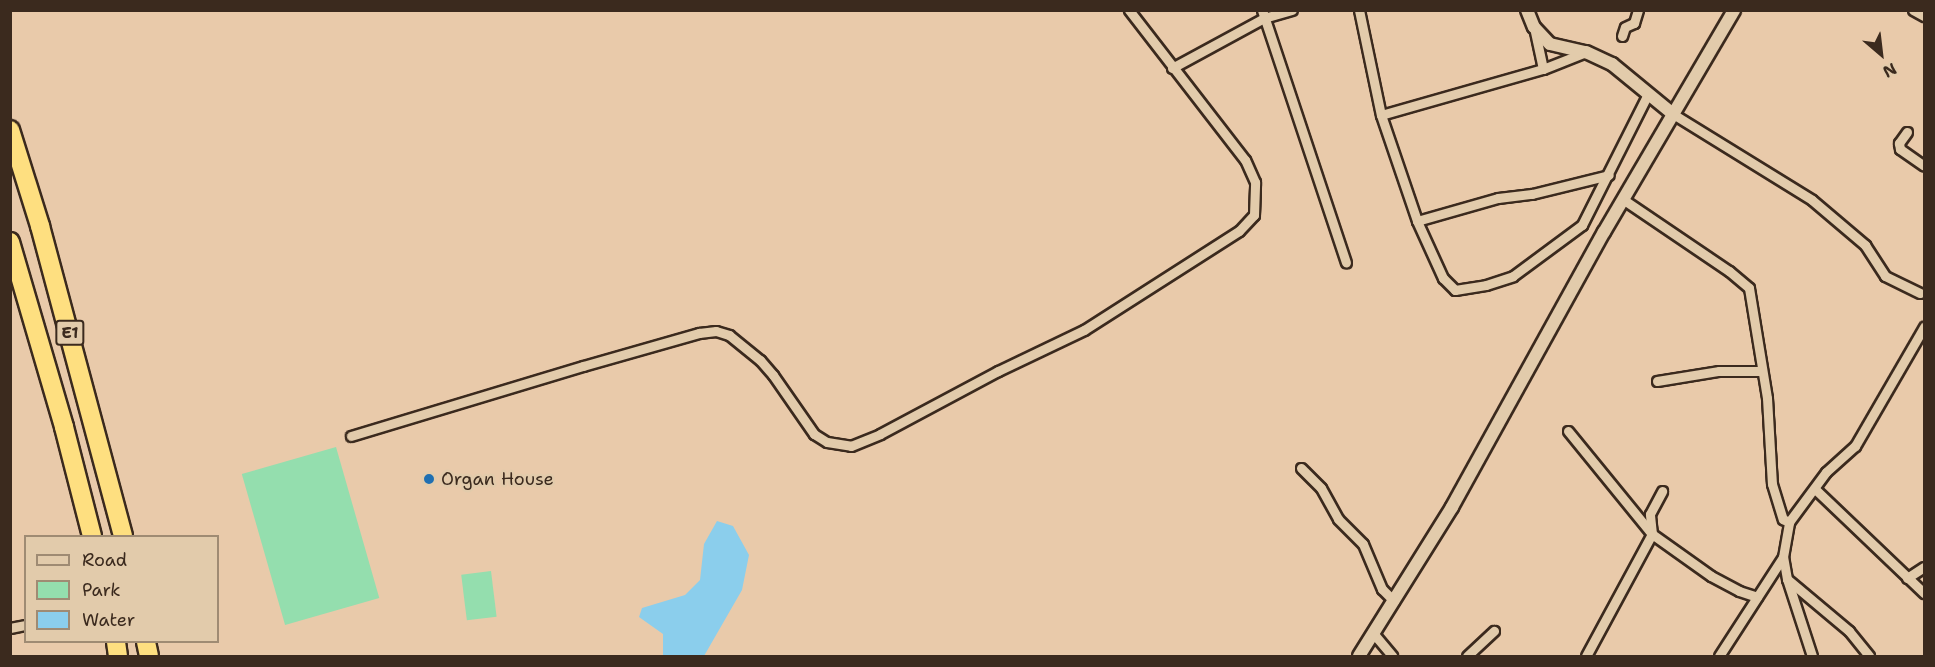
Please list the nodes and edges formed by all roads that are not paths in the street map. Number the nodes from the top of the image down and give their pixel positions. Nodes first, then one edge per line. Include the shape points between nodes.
1 (1129, 10) edge
2 (1292, 10) edge
3 (1359, 10) edge
4 (1527, 10) edge
5 (1638, 10) edge
6 (1734, 10) edge
7 (1913, 10) edge
8 (1263, 14) edge
9 (1924, 16) edge
10 (1534, 27) junction
11 (1622, 36) dead end
12 (1586, 52) junction
13 (1172, 68) junction
14 (1543, 69) junction
15 (1648, 94) junction
16 (1381, 114) junction
17 (1673, 114) junction
18 (10, 130) edge
19 (1907, 132) dead end
20 (1924, 166) edge
21 (1609, 175) junction
22 (1624, 200) junction
23 (1417, 221) junction
24 (10, 242) edge
25 (1346, 262) dead end
26 (1920, 293) dead end
27 (1924, 327) edge
28 (1762, 371) junction
29 (1657, 381) dead end
30 (1568, 431) dead end
31 (351, 436) dead end
32 (1301, 468) dead end
33 (1815, 489) junction
34 (1662, 491) dead end
35 (1789, 522) junction
36 (1652, 534) junction
37 (91, 535) edge
38 (122, 535) edge
39 (1783, 557) junction
40 (1924, 567) edge
41 (1907, 578) junction
42 (1787, 579) junction
43 (1924, 593) edge
44 (1757, 597) junction
45 (1394, 601) junction
46 (1494, 631) dead end
47 (1373, 633) junction
48 (1359, 657) edge
49 (1392, 657) edge
50 (1467, 657) edge
51 (1586, 657) edge
52 (1719, 657) edge
53 (1812, 657) edge
54 (1869, 657) edge

1 - 13 street
2 - 8 street
3 - 16 street
4 - 10 street
5 - 11 street via 1634,23 1625,27
6 - 17 street
7 - 9 street
8 - 13 street
8 - 25 street
10 - 12 street via 1550,44
10 - 14 street
12 - 14 street
12 - 15 street via 1612,64
13 - 31 street via 1245,160 1255,182 1254,215 1239,231 1084,330 864,442 851,446 828,442 814,434 760,360 729,335 716,331 583,366
14 - 16 street
15 - 17 street
15 - 21 street
16 - 23 street
17 - 22 street
17 - 26 street via 1812,200 1865,245 1885,276
18 - 38 highway, E1
19 - 20 street via 1899,143 1900,149
21 - 23 street via 1532,195 1498,198
21 - 23 street via 1582,225 1513,276 1486,285 1463,290 1449,286
22 - 28 street via 1747,285
22 - 45 street via 1452,507
24 - 37 highway, E1
27 - 33 street via 1855,446
28 - 29 street via 1719,371
28 - 35 street via 1772,483 1783,519
30 - 36 street
32 - 45 street via 1322,488 1338,519 1363,544 1382,589
33 - 35 street
33 - 41 street
34 - 36 street via 1650,514
35 - 39 street
36 - 44 street via 1711,576
36 - 51 street
39 - 42 street
39 - 44 street
40 - 41 street
41 - 43 street
42 - 53 street
42 - 54 street via 1849,631
44 - 52 street
45 - 47 street
46 - 50 street
47 - 48 street
47 - 49 street

